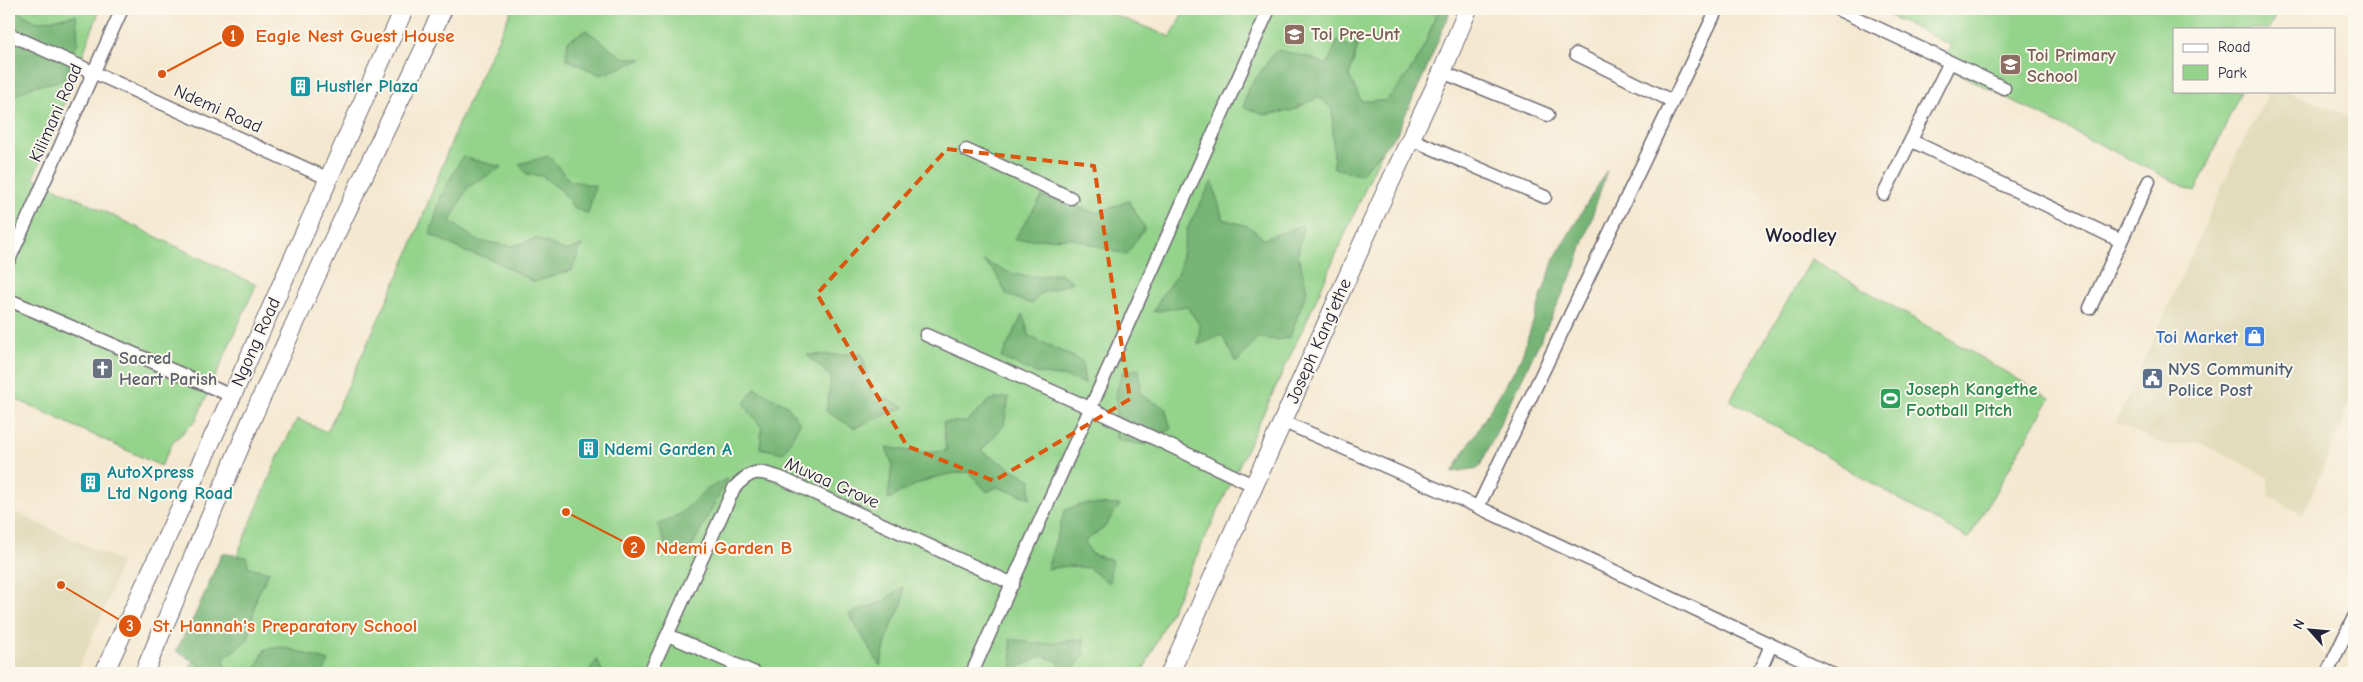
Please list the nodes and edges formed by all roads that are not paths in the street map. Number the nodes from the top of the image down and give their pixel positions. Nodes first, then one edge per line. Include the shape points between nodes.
1 (122, 9) edge
2 (404, 9) edge
3 (443, 9) edge
4 (1269, 9) edge
5 (1468, 9) edge
6 (1717, 9) edge
7 (1837, 9) edge
8 (9, 34) edge
9 (1576, 54) dead end
10 (1950, 62) junction
11 (94, 71) junction
12 (1442, 72) junction
13 (2004, 88) dead end
14 (1672, 101) junction
15 (1548, 115) dead end
16 (1411, 139) junction
17 (1912, 141) junction
18 (966, 150) dead end
19 (329, 179) junction
20 (2149, 182) dead end
21 (1884, 194) dead end
22 (1545, 197) dead end
23 (1071, 198) dead end
24 (2121, 241) junction
25 (9, 260) edge
26 (9, 300) edge
27 (2090, 308) dead end
28 (926, 335) dead end
29 (232, 396) junction
30 (1090, 408) junction
31 (1284, 422) junction
32 (1255, 486) junction
33 (1478, 507) junction
34 (1013, 584) junction
35 (2354, 617) edge
36 (668, 635) junction
37 (1771, 645) junction
38 (104, 673) edge
39 (144, 673) edge
40 (650, 673) edge
41 (755, 673) edge
42 (972, 673) edge
43 (1170, 673) edge
44 (1759, 673) edge
45 (1831, 673) edge
46 (2327, 673) edge

1 - 11 street, Kilimani Road
2 - 19 main road, Ngong Road
3 - 39 main road, Ngong Road via 256,407
4 - 30 street
5 - 12 main road, Joseph Kang'ethe
6 - 14 street
7 - 10 street
8 - 11 street, Ndemi Road
9 - 14 street
10 - 13 street
10 - 17 street
11 - 19 street, Ndemi Road
11 - 25 street, Kilimani Road
12 - 15 street
12 - 16 main road, Joseph Kang'ethe
14 - 33 street
16 - 22 street
16 - 31 main road, Joseph Kang'ethe
17 - 21 street
17 - 24 street
18 - 23 street
19 - 29 main road, Ngong Road
20 - 24 street
24 - 27 street
26 - 29 street
28 - 30 street
29 - 38 main road, Ngong Road
30 - 32 street
30 - 34 street
31 - 32 main road, Joseph Kang'ethe
31 - 33 street
32 - 43 main road, Joseph Kang'ethe
33 - 37 street
34 - 36 street, Muvaa Grove via 790,482 761,472 744,478 734,488
34 - 42 street
35 - 46 street
36 - 40 street, Muvaa Grove
36 - 41 street
37 - 44 street
37 - 45 street

